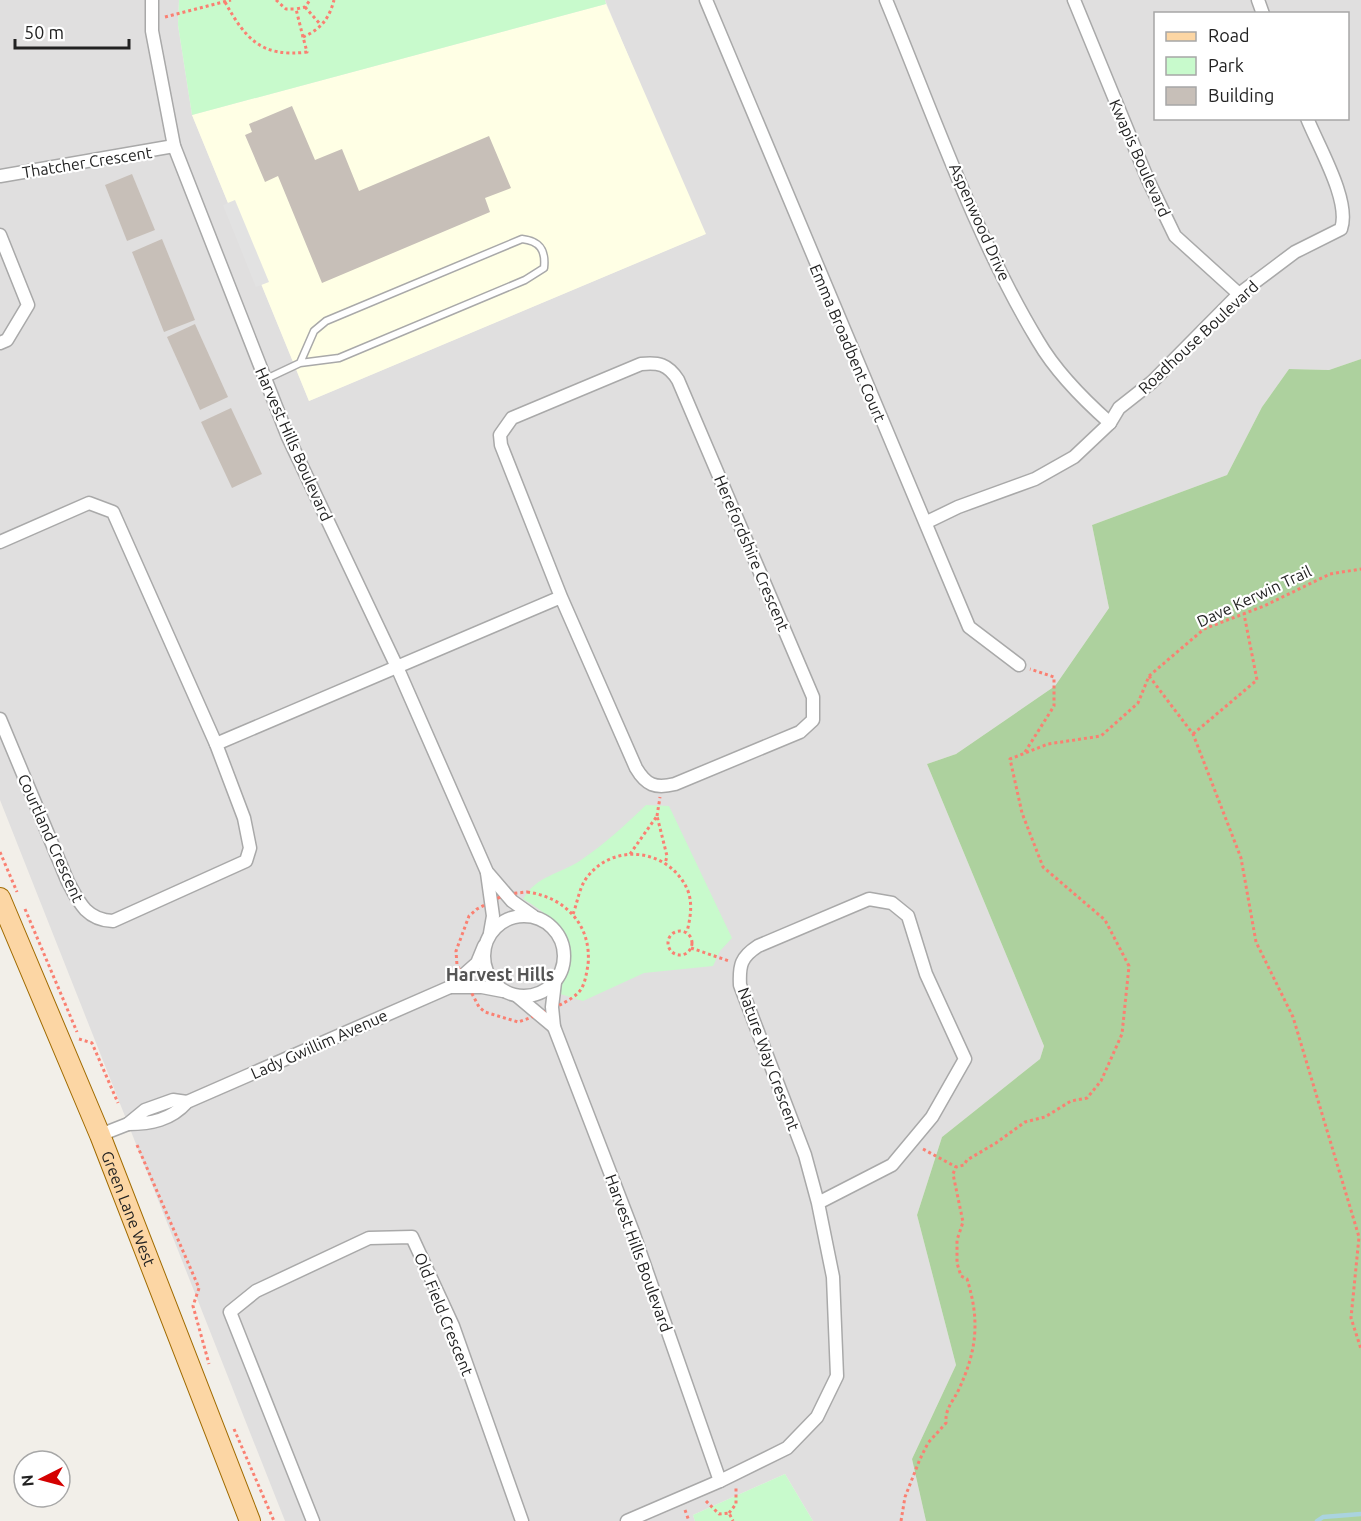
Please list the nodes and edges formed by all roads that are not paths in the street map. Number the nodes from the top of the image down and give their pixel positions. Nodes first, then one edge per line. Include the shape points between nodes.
1 (152, 0) edge
2 (706, 0) edge
3 (886, 0) edge
4 (1074, 0) edge
5 (1307, 120) edge
6 (174, 146) junction
7 (0, 176) edge
8 (0, 235) edge
9 (1239, 294) junction
10 (0, 343) edge
11 (300, 363) junction
12 (265, 380) junction
13 (1110, 423) junction
14 (927, 522) junction
15 (0, 542) edge
16 (561, 597) junction
17 (1019, 665) road end
18 (397, 667) junction
19 (0, 719) edge
20 (216, 744) junction
21 (487, 872) junction
22 (0, 898) edge
23 (533, 916) junction
24 (490, 934) junction
25 (484, 946) junction
26 (555, 982) junction
27 (450, 987) junction
28 (504, 991) junction
29 (517, 996) junction
30 (554, 1027) junction
31 (100, 1135) junction
32 (818, 1203) junction
33 (720, 1481) junction
34 (250, 1521) edge
35 (313, 1521) edge
36 (522, 1521) edge
37 (627, 1521) edge

1 - 6 street, Harvest Hills Boulevard via 152,21
2 - 14 street, Emma Broadbent Court
3 - 13 street, Aspenwood Drive via 1007,284 1039,343 1088,404
4 - 9 street, Kwapis Boulevard via 1143,169 1175,236
5 - 9 street, Roadhouse Boulevard via 1340,198 1345,218 1341,229 1295,252
6 - 7 street, Thatcher Crescent
6 - 12 street, Harvest Hills Boulevard
8 - 10 street via 28,305 7,340
9 - 13 street, Roadhouse Boulevard via 1152,382 1119,408
11 - 11 lane via 339,358 525,280 544,268 542,247 533,240 522,239 326,321 314,331
11 - 12 lane
12 - 18 street, Harvest Hills Boulevard
13 - 14 street, Roadhouse Boulevard via 1074,457 1035,479
14 - 17 street, Emma Broadbent Court via 969,627
15 - 20 street, Courtland Crescent via 89,503 113,512
16 - 16 street, Herefordshire Crescent via 636,768 650,785 662,787 800,732 813,720 813,697 678,380 671,369 659,362 640,364 512,418 500,435
16 - 18 street
18 - 20 street
18 - 21 street, Harvest Hills Boulevard
19 - 20 street, Courtland Crescent via 81,908 100,921 113,921 246,861 250,848 244,818
21 - 23 street, Harvest Hills Boulevard via 519,908
21 - 24 street, Harvest Hills Boulevard via 493,916
22 - 31 main road, Green Lane West
23 - 24 street via 512,917
23 - 26 street via 556,932 562,945 561,969
24 - 25 street
25 - 27 street, Lady Gwillim Avenue via 477,963
25 - 28 street via 488,974
26 - 29 street via 537,993
26 - 30 street, Harvest Hills Boulevard
27 - 28 street, Lady Gwillim Avenue
27 - 31 street, Lady Gwillim Avenue via 187,1102 173,1100 145,1110 128,1124
28 - 29 street
29 - 30 street, Harvest Hills Boulevard
30 - 33 street, Harvest Hills Boulevard via 633,1232
31 - 34 main road, Green Lane West
32 - 32 street, Nature Way Crescent via 805,1155 740,985 740,965 745,955 758,946 869,899 892,903 908,916 926,974 965,1059 932,1117 892,1165
32 - 33 street, Nature Way Crescent via 833,1277 837,1377 817,1417 787,1448
33 - 37 street
35 - 36 street, Old Field Crescent via 230,1312 256,1291 369,1238 412,1237 453,1326

